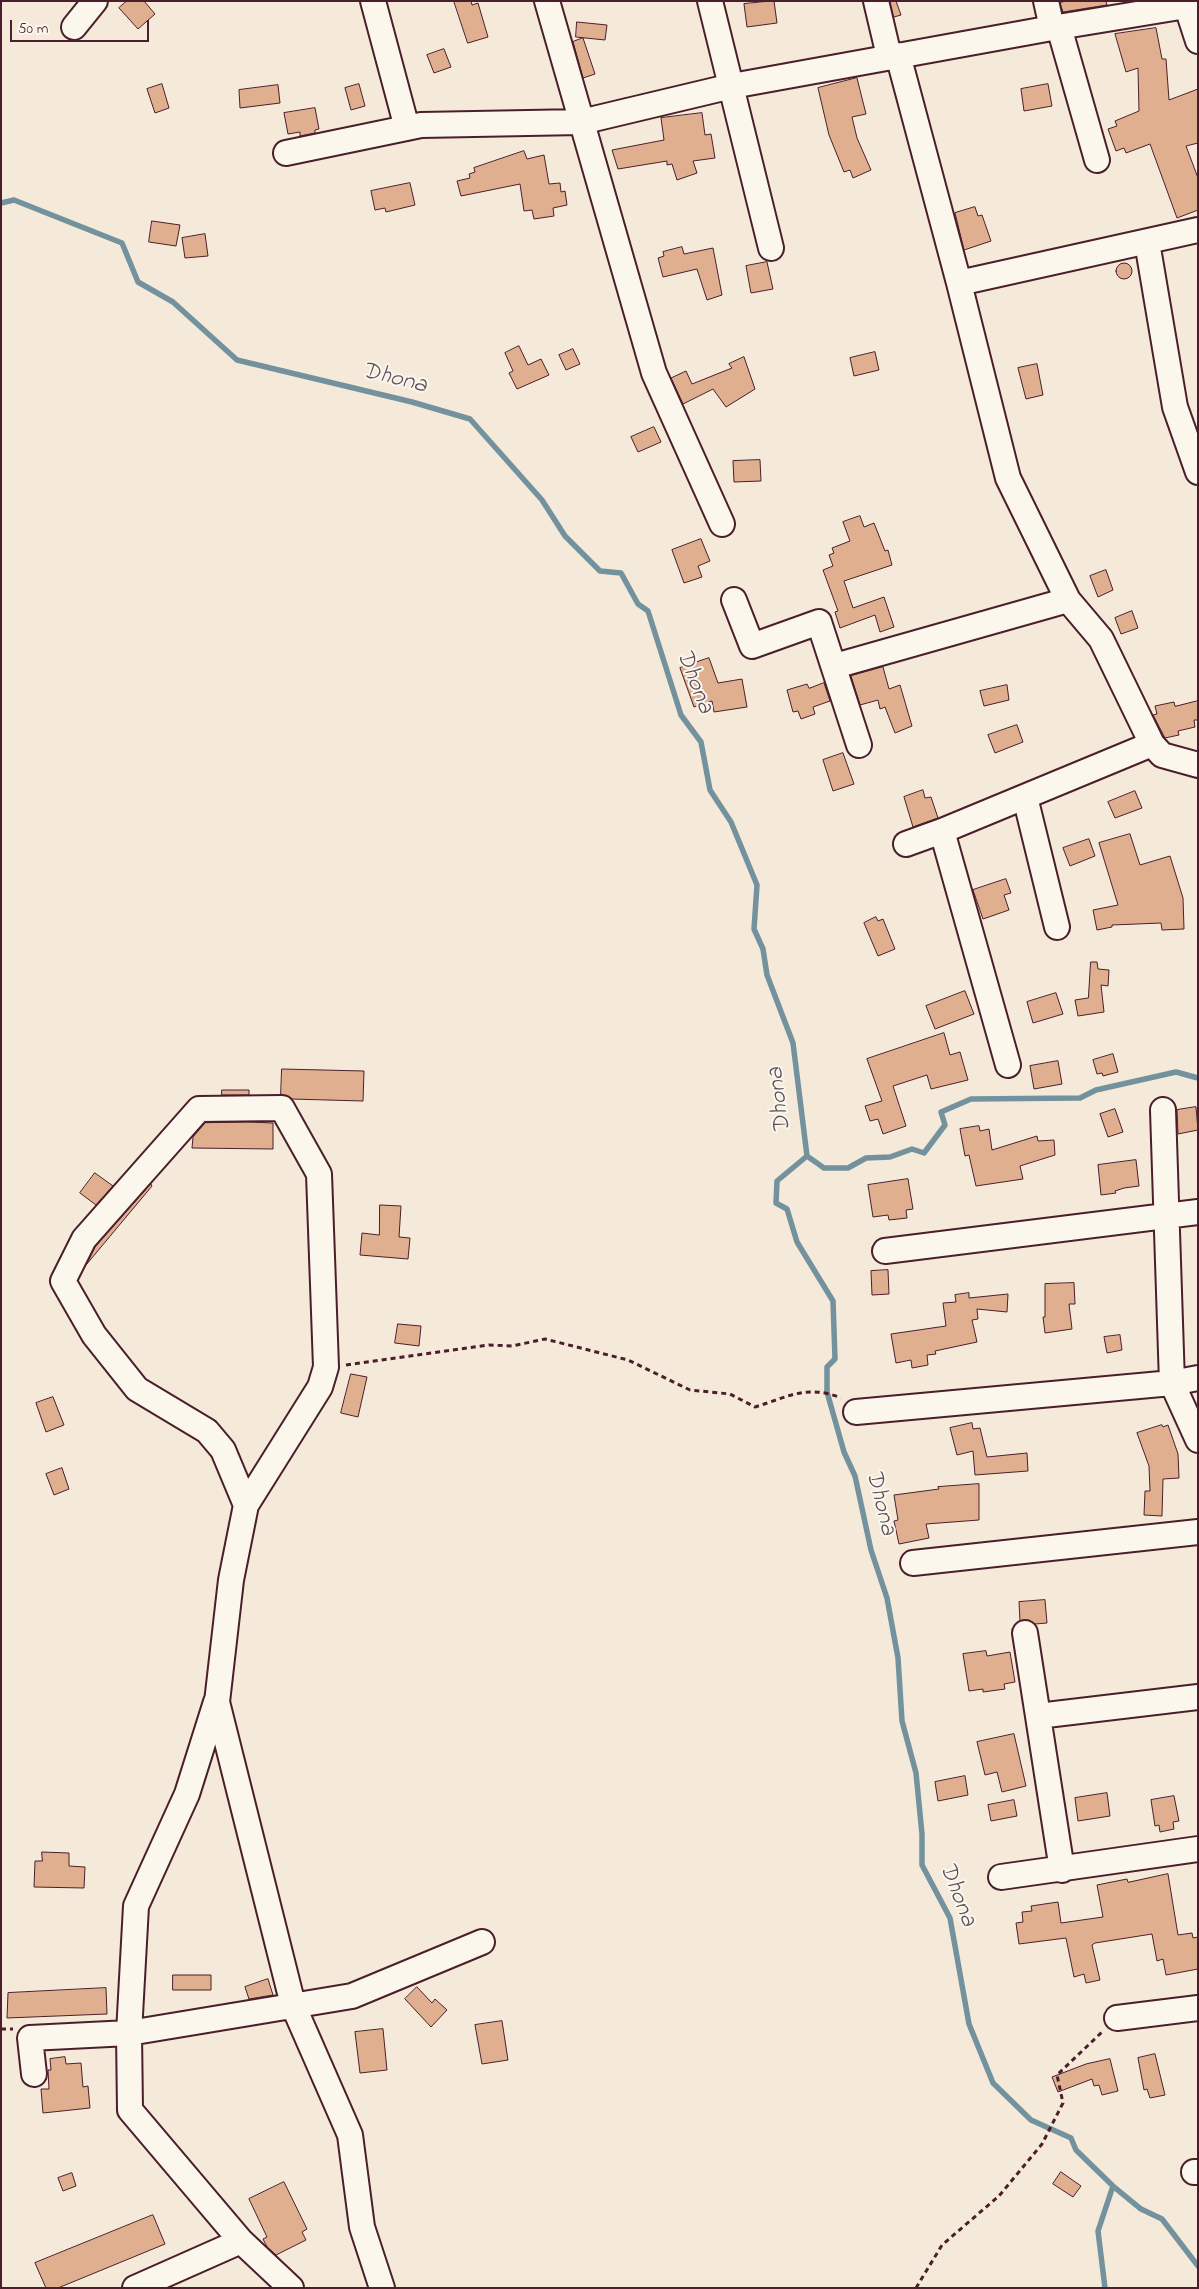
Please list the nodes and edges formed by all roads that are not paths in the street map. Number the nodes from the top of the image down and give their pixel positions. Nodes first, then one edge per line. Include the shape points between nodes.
1 (95, 1) edge
2 (373, 1) edge
3 (547, 1) edge
4 (710, 1) edge
5 (876, 1) edge
6 (1046, 1) edge
7 (1190, 4) edge
8 (74, 27) dead end
9 (1056, 27) junction
10 (1198, 41) edge
11 (893, 56) junction
12 (732, 86) junction
13 (580, 122) junction
14 (407, 128) junction
15 (286, 153) dead end
16 (1097, 160) dead end
17 (1198, 230) edge
18 (1148, 242) junction
19 (771, 248) dead end
20 (959, 283) junction
21 (1198, 472) edge
22 (722, 524) dead end
23 (734, 600) dead end
24 (1068, 600) junction
25 (835, 666) junction
26 (1152, 744) junction
27 (859, 745) dead end
28 (1198, 765) edge
29 (1025, 797) junction
30 (942, 831) junction
31 (906, 844) dead end
32 (1057, 927) dead end
33 (1008, 1065) dead end
34 (1164, 1110) dead end
35 (1198, 1212) edge
36 (1167, 1216) junction
37 (885, 1252) dead end
38 (1198, 1378) edge
39 (1172, 1383) junction
40 (856, 1412) road end
41 (1198, 1440) edge
42 (246, 1506) junction
43 (1198, 1532) edge
44 (913, 1563) dead end
45 (1025, 1633) dead end
46 (1198, 1697) edge
47 (216, 1702) junction
48 (1038, 1716) junction
49 (1198, 1849) edge
50 (1062, 1870) junction
51 (1001, 1877) dead end
52 (482, 1942) dead end
53 (293, 2005) junction
54 (1198, 2008) edge
55 (1117, 2018) road end
56 (129, 2034) junction
57 (34, 2074) dead end
58 (241, 2241) junction
59 (135, 2288) edge
60 (291, 2288) edge
61 (382, 2288) edge

1 - 8 street
2 - 14 street
3 - 13 street
4 - 12 street
5 - 11 street
6 - 9 street
7 - 9 street
7 - 10 street
9 - 11 street
9 - 16 street
11 - 12 street
11 - 20 street
12 - 13 street
12 - 19 street
13 - 14 street via 421,125
13 - 22 street via 654,373
14 - 15 street
17 - 18 street
18 - 20 street
18 - 21 street via 1175,407
20 - 24 street via 1008,478
23 - 25 street via 752,646 819,622
24 - 25 street
24 - 26 street via 1101,639
25 - 27 street
26 - 28 street via 1162,754
26 - 29 street
29 - 30 street
29 - 32 street
30 - 31 street
30 - 33 street
34 - 36 street
35 - 36 street
36 - 37 street
36 - 39 street
38 - 39 street
39 - 40 street
39 - 41 street
42 - 42 street via 223,1450 207,1431 137,1389 94,1335 63,1281 84,1239 199,1109 282,1108 319,1174 326,1367 320,1387
42 - 47 street via 231,1580
43 - 44 street
45 - 48 street
46 - 48 street
47 - 53 street
47 - 56 street via 187,1794 136,1906
48 - 50 street
49 - 50 street
50 - 51 street
52 - 53 street via 352,1996
53 - 56 street
53 - 61 street via 350,2135 362,2227
54 - 55 street
56 - 57 street via 30,2038
56 - 58 street via 130,2110
58 - 59 street
58 - 60 street

